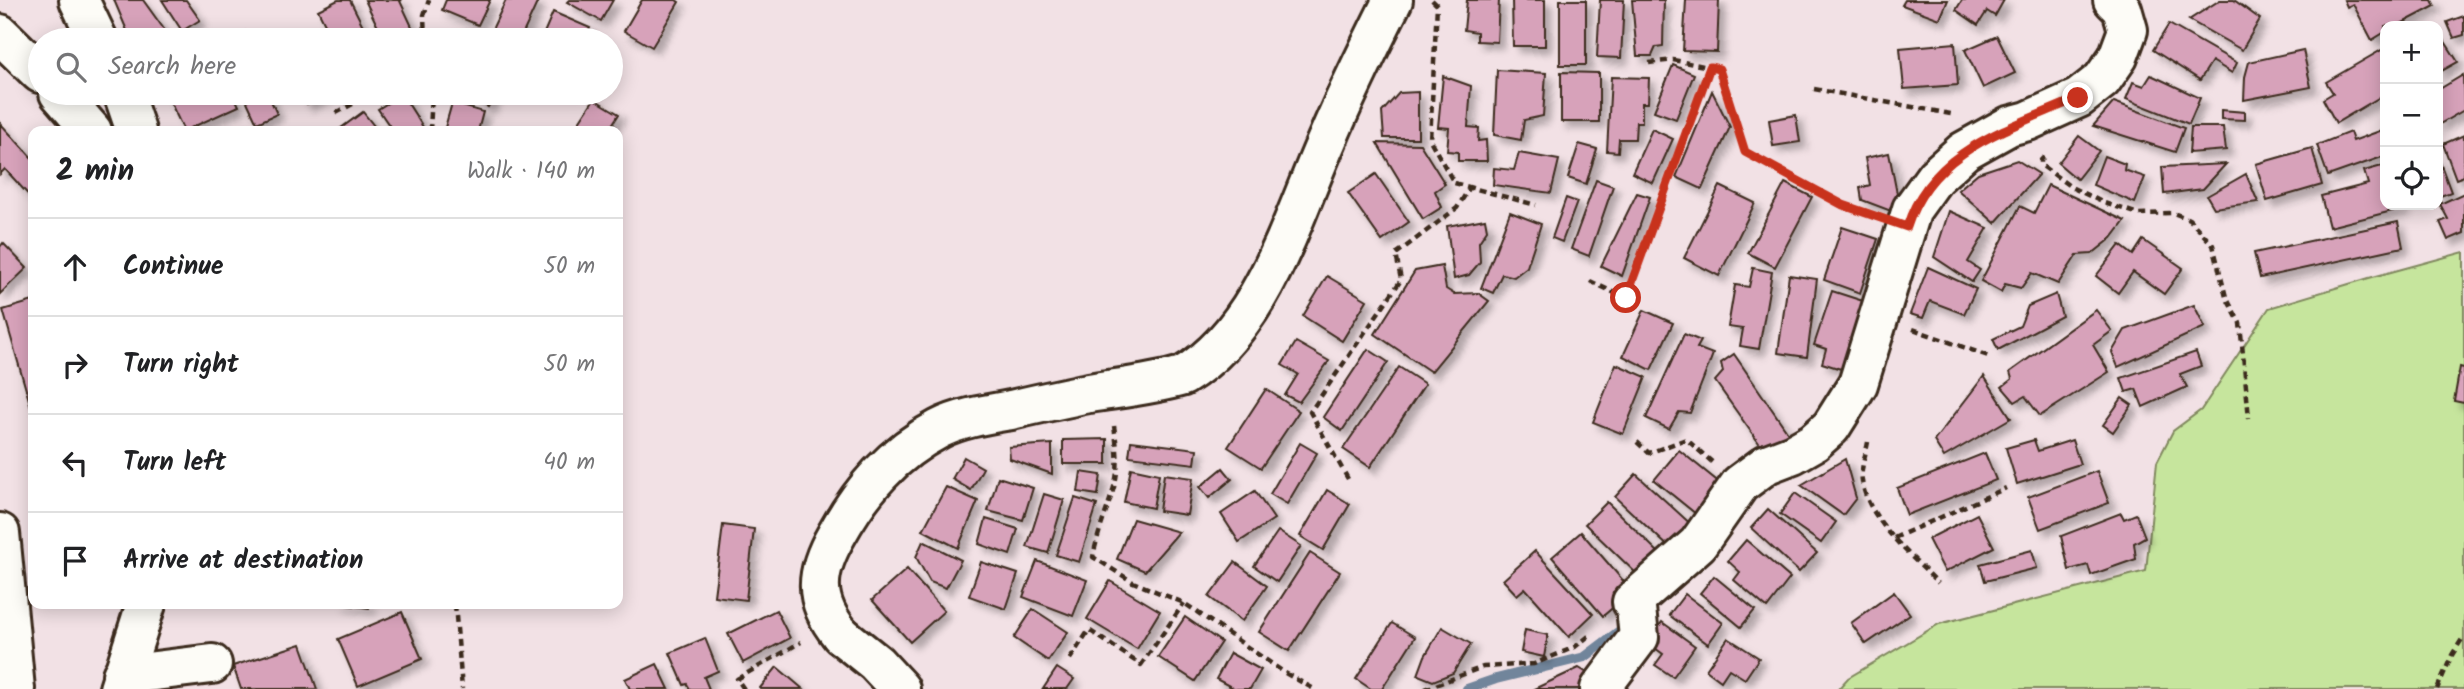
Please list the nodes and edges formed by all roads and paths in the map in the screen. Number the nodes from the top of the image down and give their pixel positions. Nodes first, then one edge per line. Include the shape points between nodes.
1 (429, 0) edge
2 (1393, 0) edge
3 (1432, 0) edge
4 (2127, 3) edge
5 (425, 28) edge
6 (0, 34) edge
7 (28, 61) edge
8 (1649, 63) dead end
9 (1710, 67) junction
10 (1814, 89) dead end
11 (69, 105) edge
12 (127, 105) edge
13 (351, 105) edge
14 (431, 105) edge
15 (336, 113) dead end
16 (88, 126) edge
17 (134, 126) edge
18 (430, 126) edge
19 (2009, 126) junction
20 (2050, 152) dead end
21 (1470, 187) junction
22 (1536, 205) dead end
23 (1907, 227) junction
24 (1590, 281) dead end
25 (1905, 327) dead end
26 (1991, 357) dead end
27 (1109, 390) junction
28 (2249, 418) dead end
29 (1869, 437) dead end
30 (1637, 442) dead end
31 (1348, 479) dead end
32 (1739, 486) junction
33 (2006, 488) dead end
34 (0, 533) edge
35 (1894, 538) junction
36 (1938, 583) dead end
37 (1185, 603) junction
38 (144, 609) edge
39 (455, 609) edge
40 (1636, 616) junction
41 (837, 630) junction
42 (2464, 636) edge
43 (1070, 659) dead end
44 (212, 664) dead end
45 (121, 682) edge
46 (15, 689) edge
47 (462, 689) edge
48 (744, 689) edge
49 (900, 689) edge
50 (1314, 689) edge
51 (1425, 689) edge
52 (1600, 689) edge
53 (2437, 689) edge

1 - 5 path
2 - 27 street via 1328,136 1260,296 1234,332 1201,366 1183,376
3 - 21 path via 1437,5 1430,140 1454,183
4 - 19 street via 2128,30 2118,57 2102,80 2078,98
6 - 7 street
8 - 9 path via 1673,60
9 - 23 path via 1719,69 1745,152 1843,205
9 - 24 path via 1626,298
10 - 19 path
11 - 16 street
12 - 17 street
13 - 15 path
14 - 18 path
19 - 23 street via 1964,151 1935,177 1912,209
20 - 28 path via 2041,165 2071,187 2139,214 2173,213 2189,219 2213,245 2225,298 2240,323
21 - 22 path
21 - 31 path via 1457,208 1396,254 1401,280 1310,412
23 - 32 street via 1862,373 1838,417 1814,442 1767,464
25 - 26 path
27 - 37 path via 1118,451 1115,485 1093,557 1133,582
27 - 41 street via 942,427 880,472 825,554 820,601
29 - 35 path via 1861,479 1868,500
30 - 32 path via 1649,453 1686,439
32 - 40 street via 1698,544
33 - 35 path
34 - 46 street
35 - 36 path
37 - 43 path via 1141,665 1089,630
37 - 50 path
38 - 45 street
39 - 47 path
40 - 51 path via 1534,664 1483,667
40 - 52 street
41 - 48 path via 737,679
41 - 49 street
42 - 53 path
44 - 45 street

